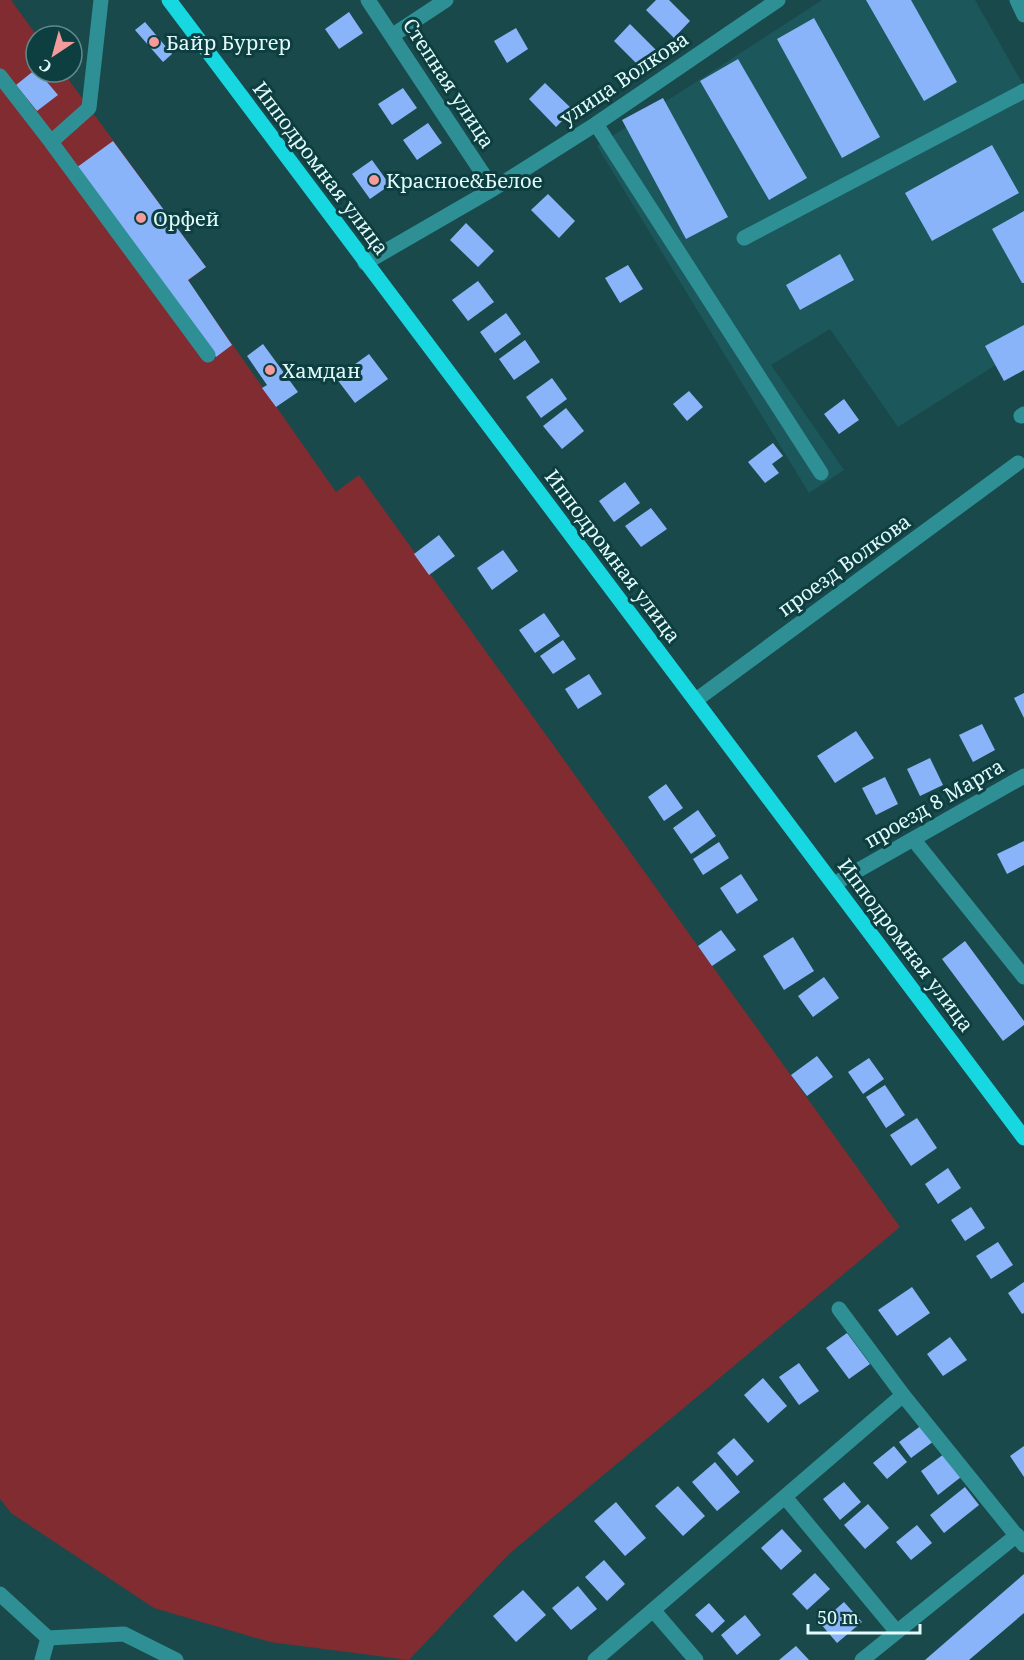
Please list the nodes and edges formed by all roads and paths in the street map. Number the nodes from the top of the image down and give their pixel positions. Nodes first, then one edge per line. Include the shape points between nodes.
1 (101, 0) edge
2 (169, 0) edge
3 (368, 0) edge
4 (446, 0) edge
5 (778, 0) edge
6 (1017, 0) edge
7 (1024, 15) edge
8 (393, 35) junction
9 (0, 76) edge
10 (1024, 91) edge
11 (596, 124) junction
12 (51, 142) junction
13 (493, 189) junction
14 (744, 238) dead end
15 (365, 263) junction
16 (208, 355) dead end
17 (1018, 463) dead end
18 (821, 474) dead end
19 (696, 700) junction
20 (1024, 776) edge
21 (914, 838) junction
22 (834, 884) junction
23 (1024, 977) edge
24 (1024, 1138) edge
25 (839, 1310) dead end
26 (903, 1395) junction
27 (785, 1497) junction
28 (1020, 1540) edge
29 (0, 1594) edge
30 (653, 1610) junction
31 (897, 1632) junction
32 (48, 1638) junction
33 (42, 1660) edge
34 (176, 1660) edge
35 (595, 1660) edge
36 (696, 1660) edge
37 (862, 1660) edge

1 - 12 street via 89,108
2 - 15 main road, Ипподромная улица
3 - 8 street, Степная улица
4 - 8 street
5 - 11 street, улица Волкова
6 - 7 street
8 - 13 street, Степная улица
9 - 12 street
10 - 14 street
11 - 13 street, улица Волкова
11 - 18 street
12 - 16 street
13 - 15 street
15 - 19 main road, Ипподромная улица
17 - 19 street, проезд Волкова
19 - 22 main road, Ипподромная улица
20 - 21 street, проезд 8 Марта
21 - 22 street, проезд 8 Марта
21 - 23 street
22 - 24 main road, Ипподромная улица
25 - 26 street
26 - 27 street
26 - 28 street
27 - 30 street
27 - 31 street
28 - 31 street
29 - 32 street
30 - 35 street
30 - 36 street
31 - 37 street
32 - 33 street
32 - 34 street via 124,1634

